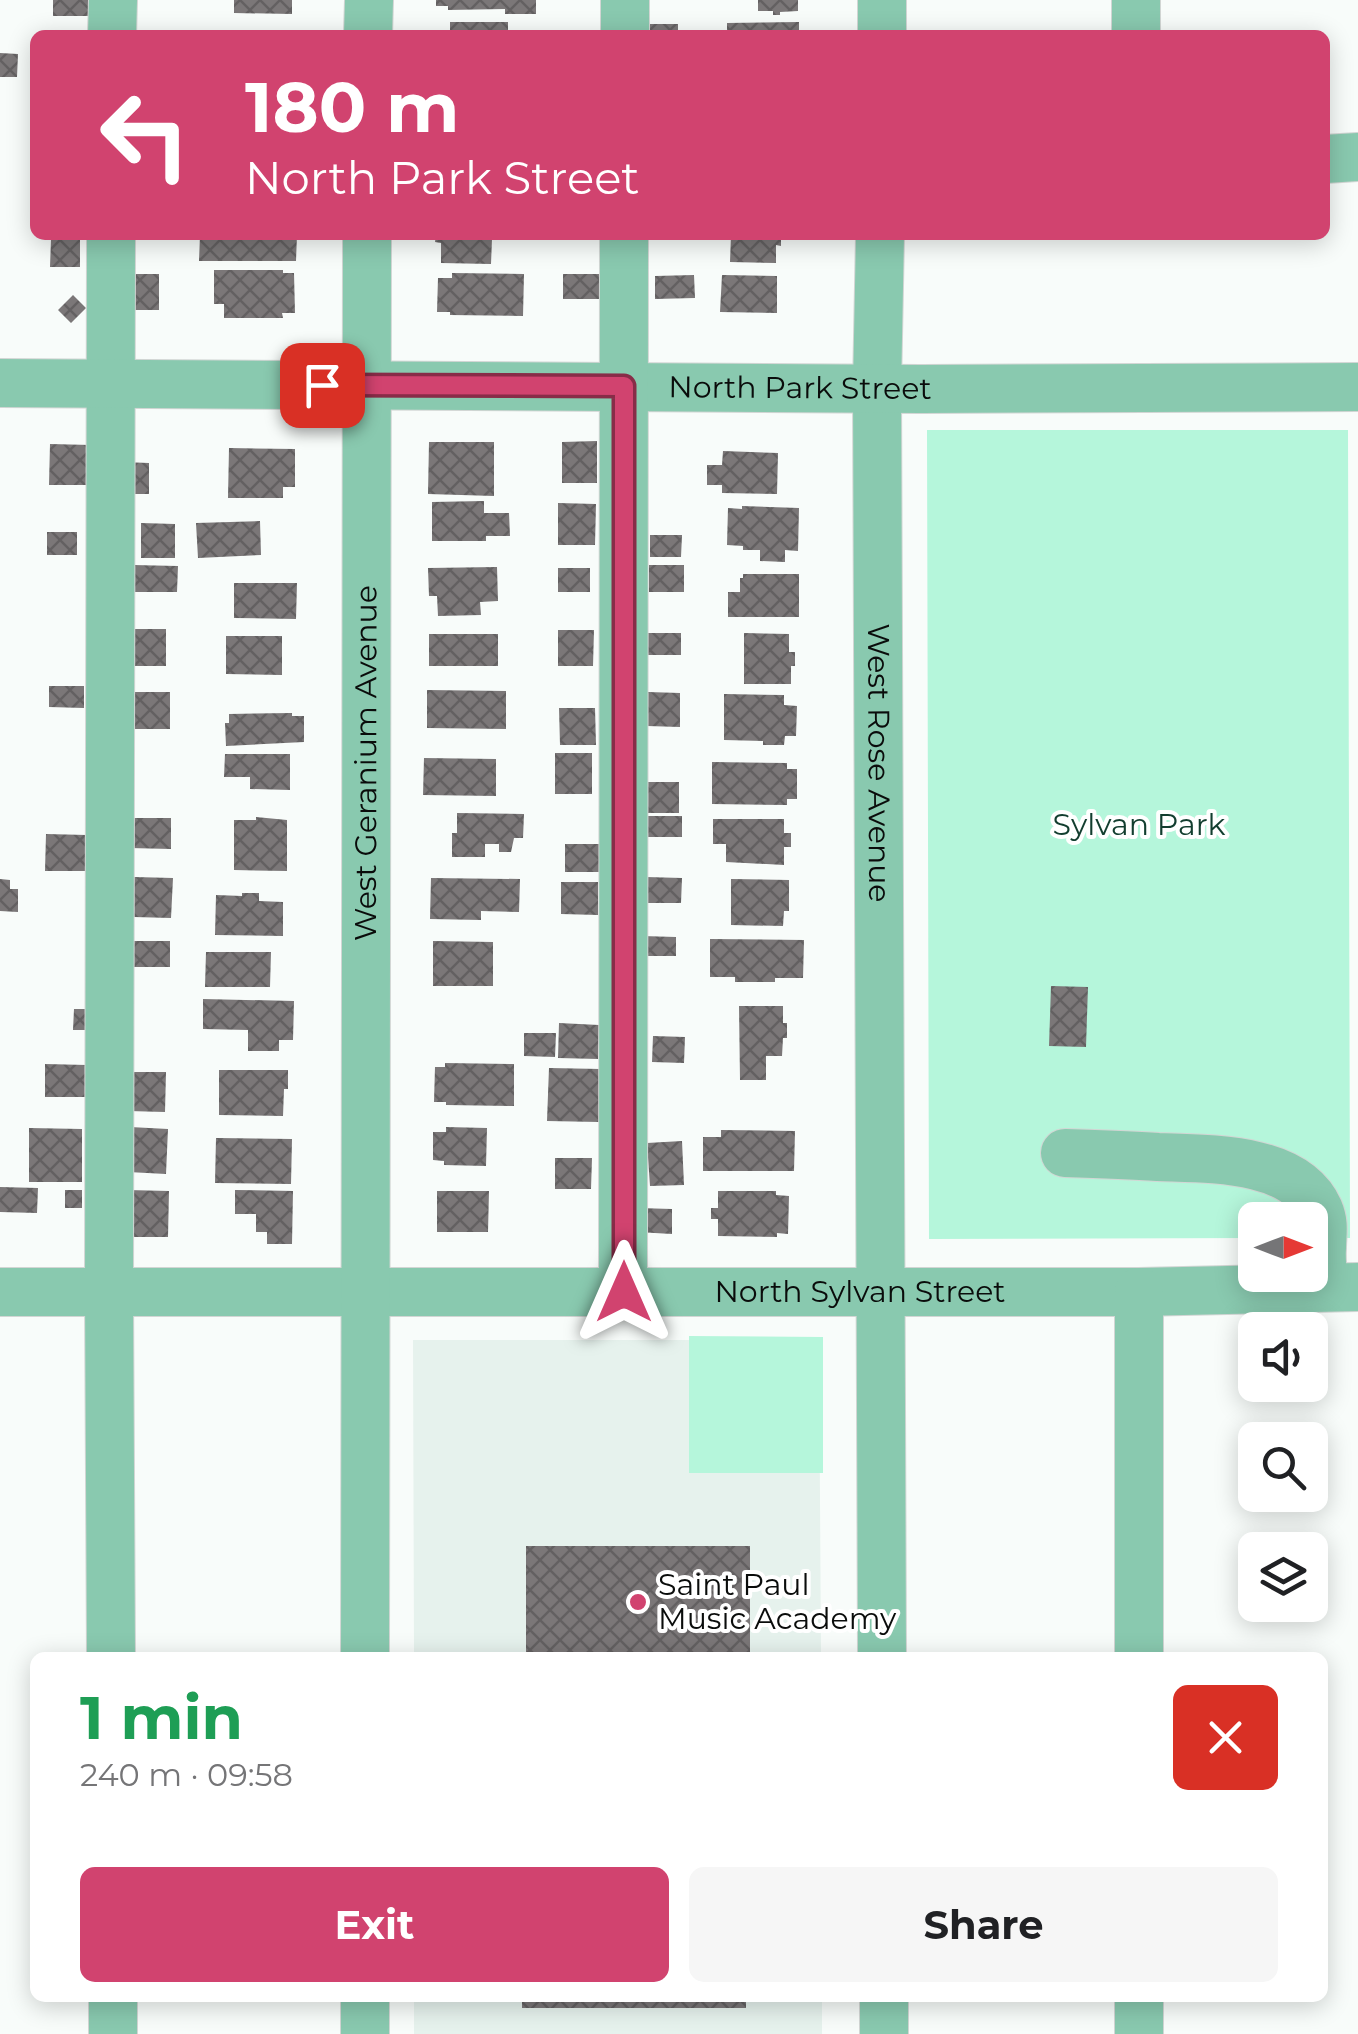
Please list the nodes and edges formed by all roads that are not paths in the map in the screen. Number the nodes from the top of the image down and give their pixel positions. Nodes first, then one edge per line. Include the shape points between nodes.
1 (113, 0) edge
2 (368, 0) edge
3 (625, 0) edge
4 (882, 0) edge
5 (1136, 0) edge
6 (112, 30) edge
7 (368, 30) edge
8 (625, 30) edge
9 (882, 30) edge
10 (1136, 30) edge
11 (1358, 157) edge
12 (1330, 159) edge
13 (111, 240) edge
14 (367, 240) edge
15 (624, 240) edge
16 (880, 240) edge
17 (0, 383) edge
18 (110, 383) junction
19 (366, 385) junction
20 (624, 386) junction
21 (1358, 386) edge
22 (877, 388) junction
23 (1065, 1153) dead end
24 (1341, 1287) edge
25 (0, 1292) edge
26 (109, 1292) junction
27 (366, 1292) junction
28 (624, 1292) junction
29 (881, 1292) junction
30 (1139, 1292) junction
31 (111, 1652) edge
32 (365, 1652) edge
33 (882, 1652) edge
34 (1139, 1652) edge
35 (113, 2002) edge
36 (364, 2002) edge
37 (884, 2002) edge
38 (1139, 2002) edge
39 (113, 2034) edge
40 (364, 2034) edge
41 (884, 2034) edge
42 (1139, 2034) edge

1 - 6 street
2 - 7 street
3 - 8 street
4 - 9 street
5 - 10 street
11 - 12 street
13 - 18 street
14 - 19 street, West Geranium Avenue
15 - 20 street
16 - 22 street, West Rose Avenue
17 - 18 street, North Park Street
18 - 19 street, North Park Street
18 - 26 street
19 - 20 street, North Park Street
19 - 27 street, West Geranium Avenue
20 - 22 street, North Park Street
20 - 28 street
21 - 22 street, North Park Street
22 - 29 street, West Rose Avenue
23 - 24 street via 1239,1162 1288,1178 1320,1212 1322,1246
24 - 30 street, North Sylvan Street
25 - 26 street, North Sylvan Street
26 - 27 street, North Sylvan Street
26 - 31 street
27 - 28 street, North Sylvan Street
27 - 32 street, West Geranium Avenue
28 - 29 street, North Sylvan Street
29 - 30 street, North Sylvan Street
29 - 33 street, West Rose Avenue
30 - 34 street
35 - 39 street
36 - 40 street
37 - 41 street
38 - 42 street

